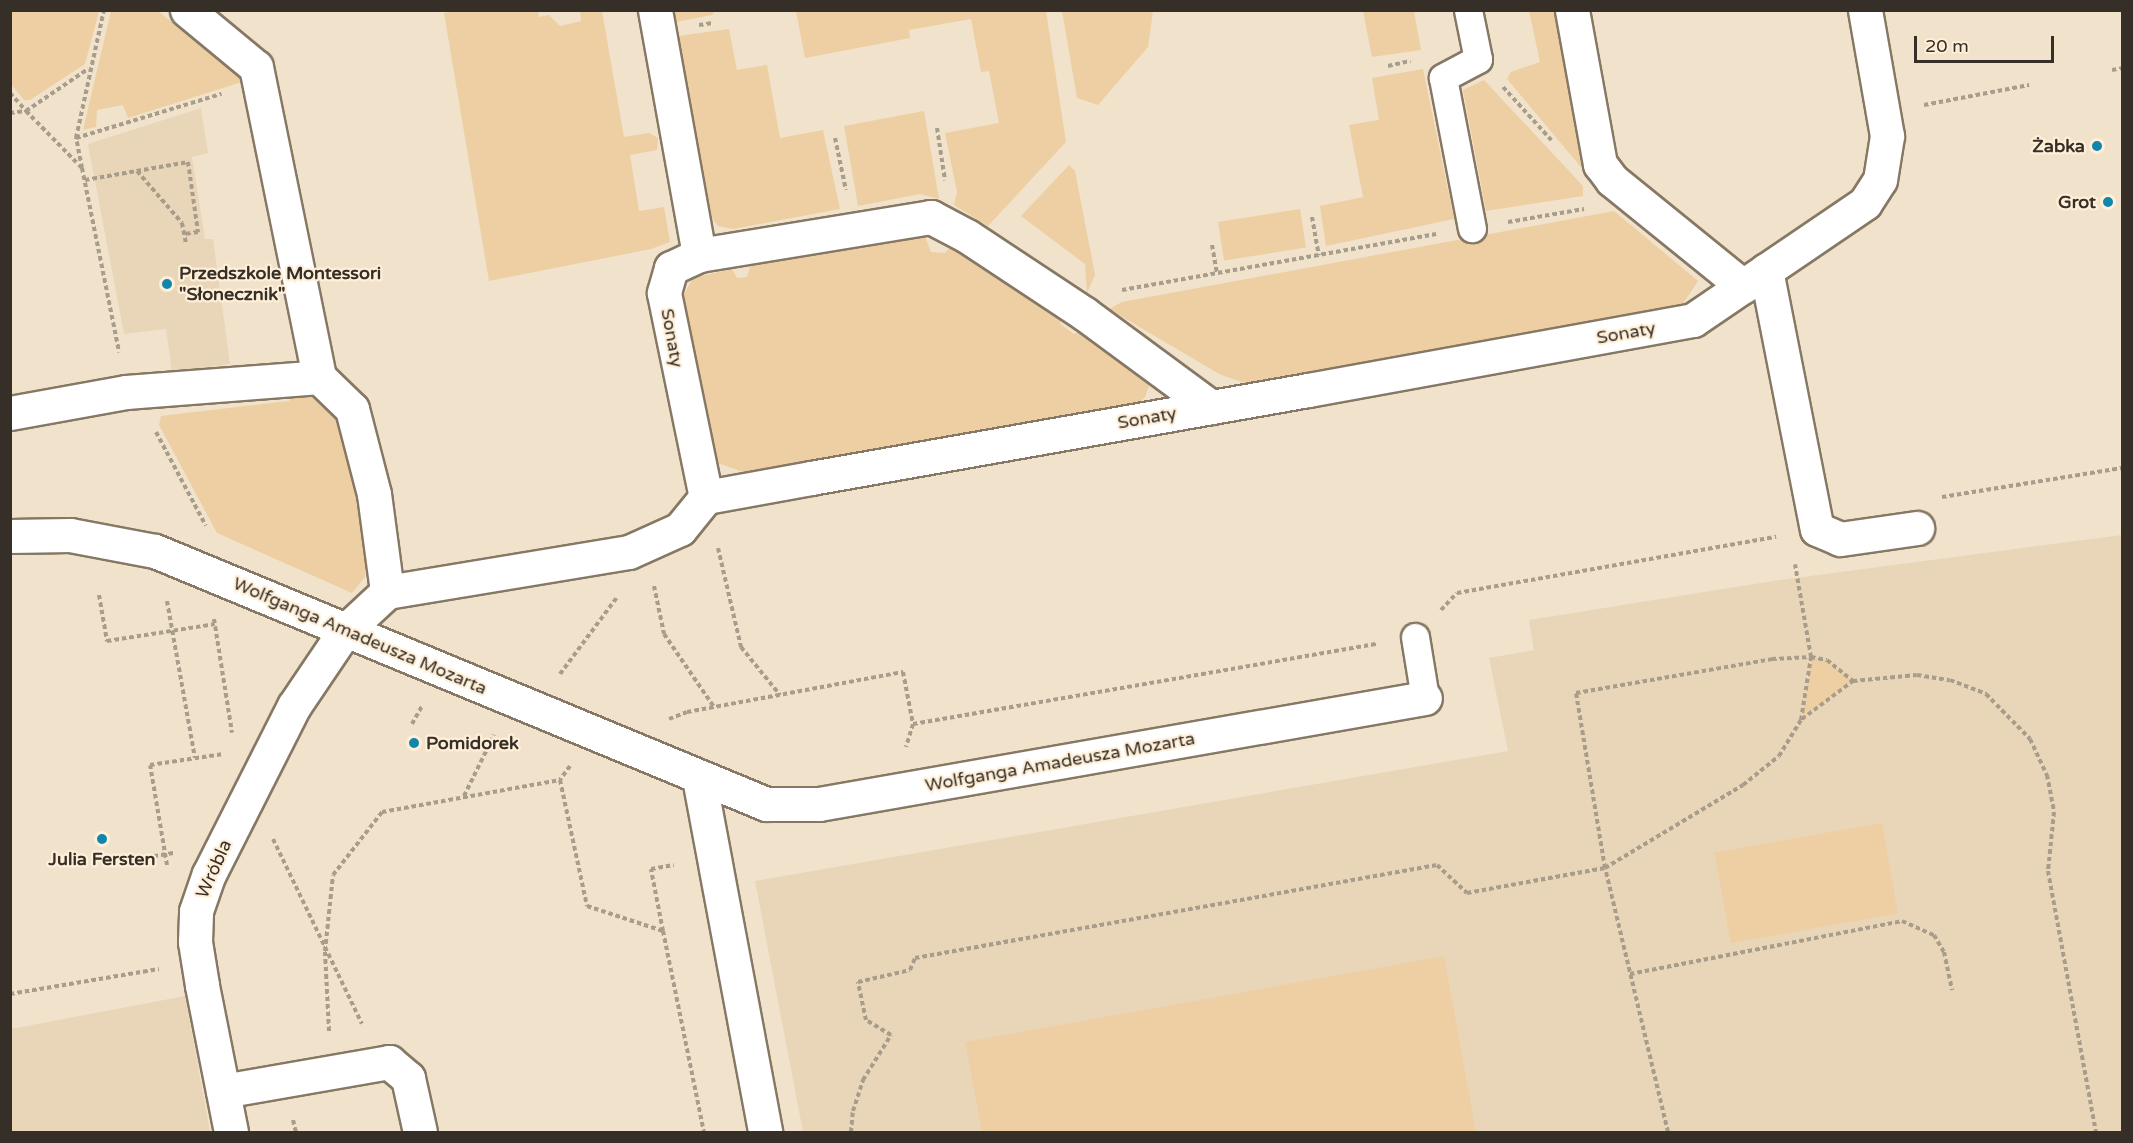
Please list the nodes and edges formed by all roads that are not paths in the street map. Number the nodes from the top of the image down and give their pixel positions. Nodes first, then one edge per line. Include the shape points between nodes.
1 (186, 10) edge
2 (655, 10) edge
3 (1468, 10) edge
4 (1572, 10) edge
5 (1865, 10) edge
6 (1472, 228) road end
7 (699, 255) junction
8 (1754, 278) junction
9 (319, 377) junction
10 (1211, 407) junction
11 (10, 412) edge
12 (706, 497) junction
13 (1917, 528) dead end
14 (10, 536) edge
15 (387, 592) junction
16 (344, 632) junction
17 (1415, 637) road end
18 (1425, 698) joint
19 (699, 778) junction
20 (223, 1091) junction
21 (231, 1132) edge
22 (420, 1132) edge
23 (765, 1132) edge

1 - 9 street via 256,67
2 - 7 street
3 - 6 lane via 1478,59 1443,78
4 - 8 street via 1600,164 1612,180 1638,201
5 - 8 street, Sonaty via 1887,136 1884,169 1865,203
7 - 10 street, Sonaty via 931,217 967,236 1085,314
7 - 12 street, Sonaty via 671,268 664,293
8 - 10 street, Sonaty via 1693,320
8 - 13 street via 1817,529 1840,539
9 - 11 street via 126,392
9 - 15 street via 352,409 374,494
10 - 12 street, Sonaty
12 - 15 street via 680,529 629,552
14 - 16 street, Wolfganga Amadeusza Mozarta via 70,535 155,551
15 - 16 street
16 - 19 street, Wolfganga Amadeusza Mozarta
16 - 20 street, Wróbla via 294,706 209,874 196,911 195,942
17 - 18 lane
18 - 19 street, Wolfganga Amadeusza Mozarta via 819,804 766,804
19 - 23 street
20 - 21 street, Wróbla
20 - 22 street via 389,1062 405,1073

